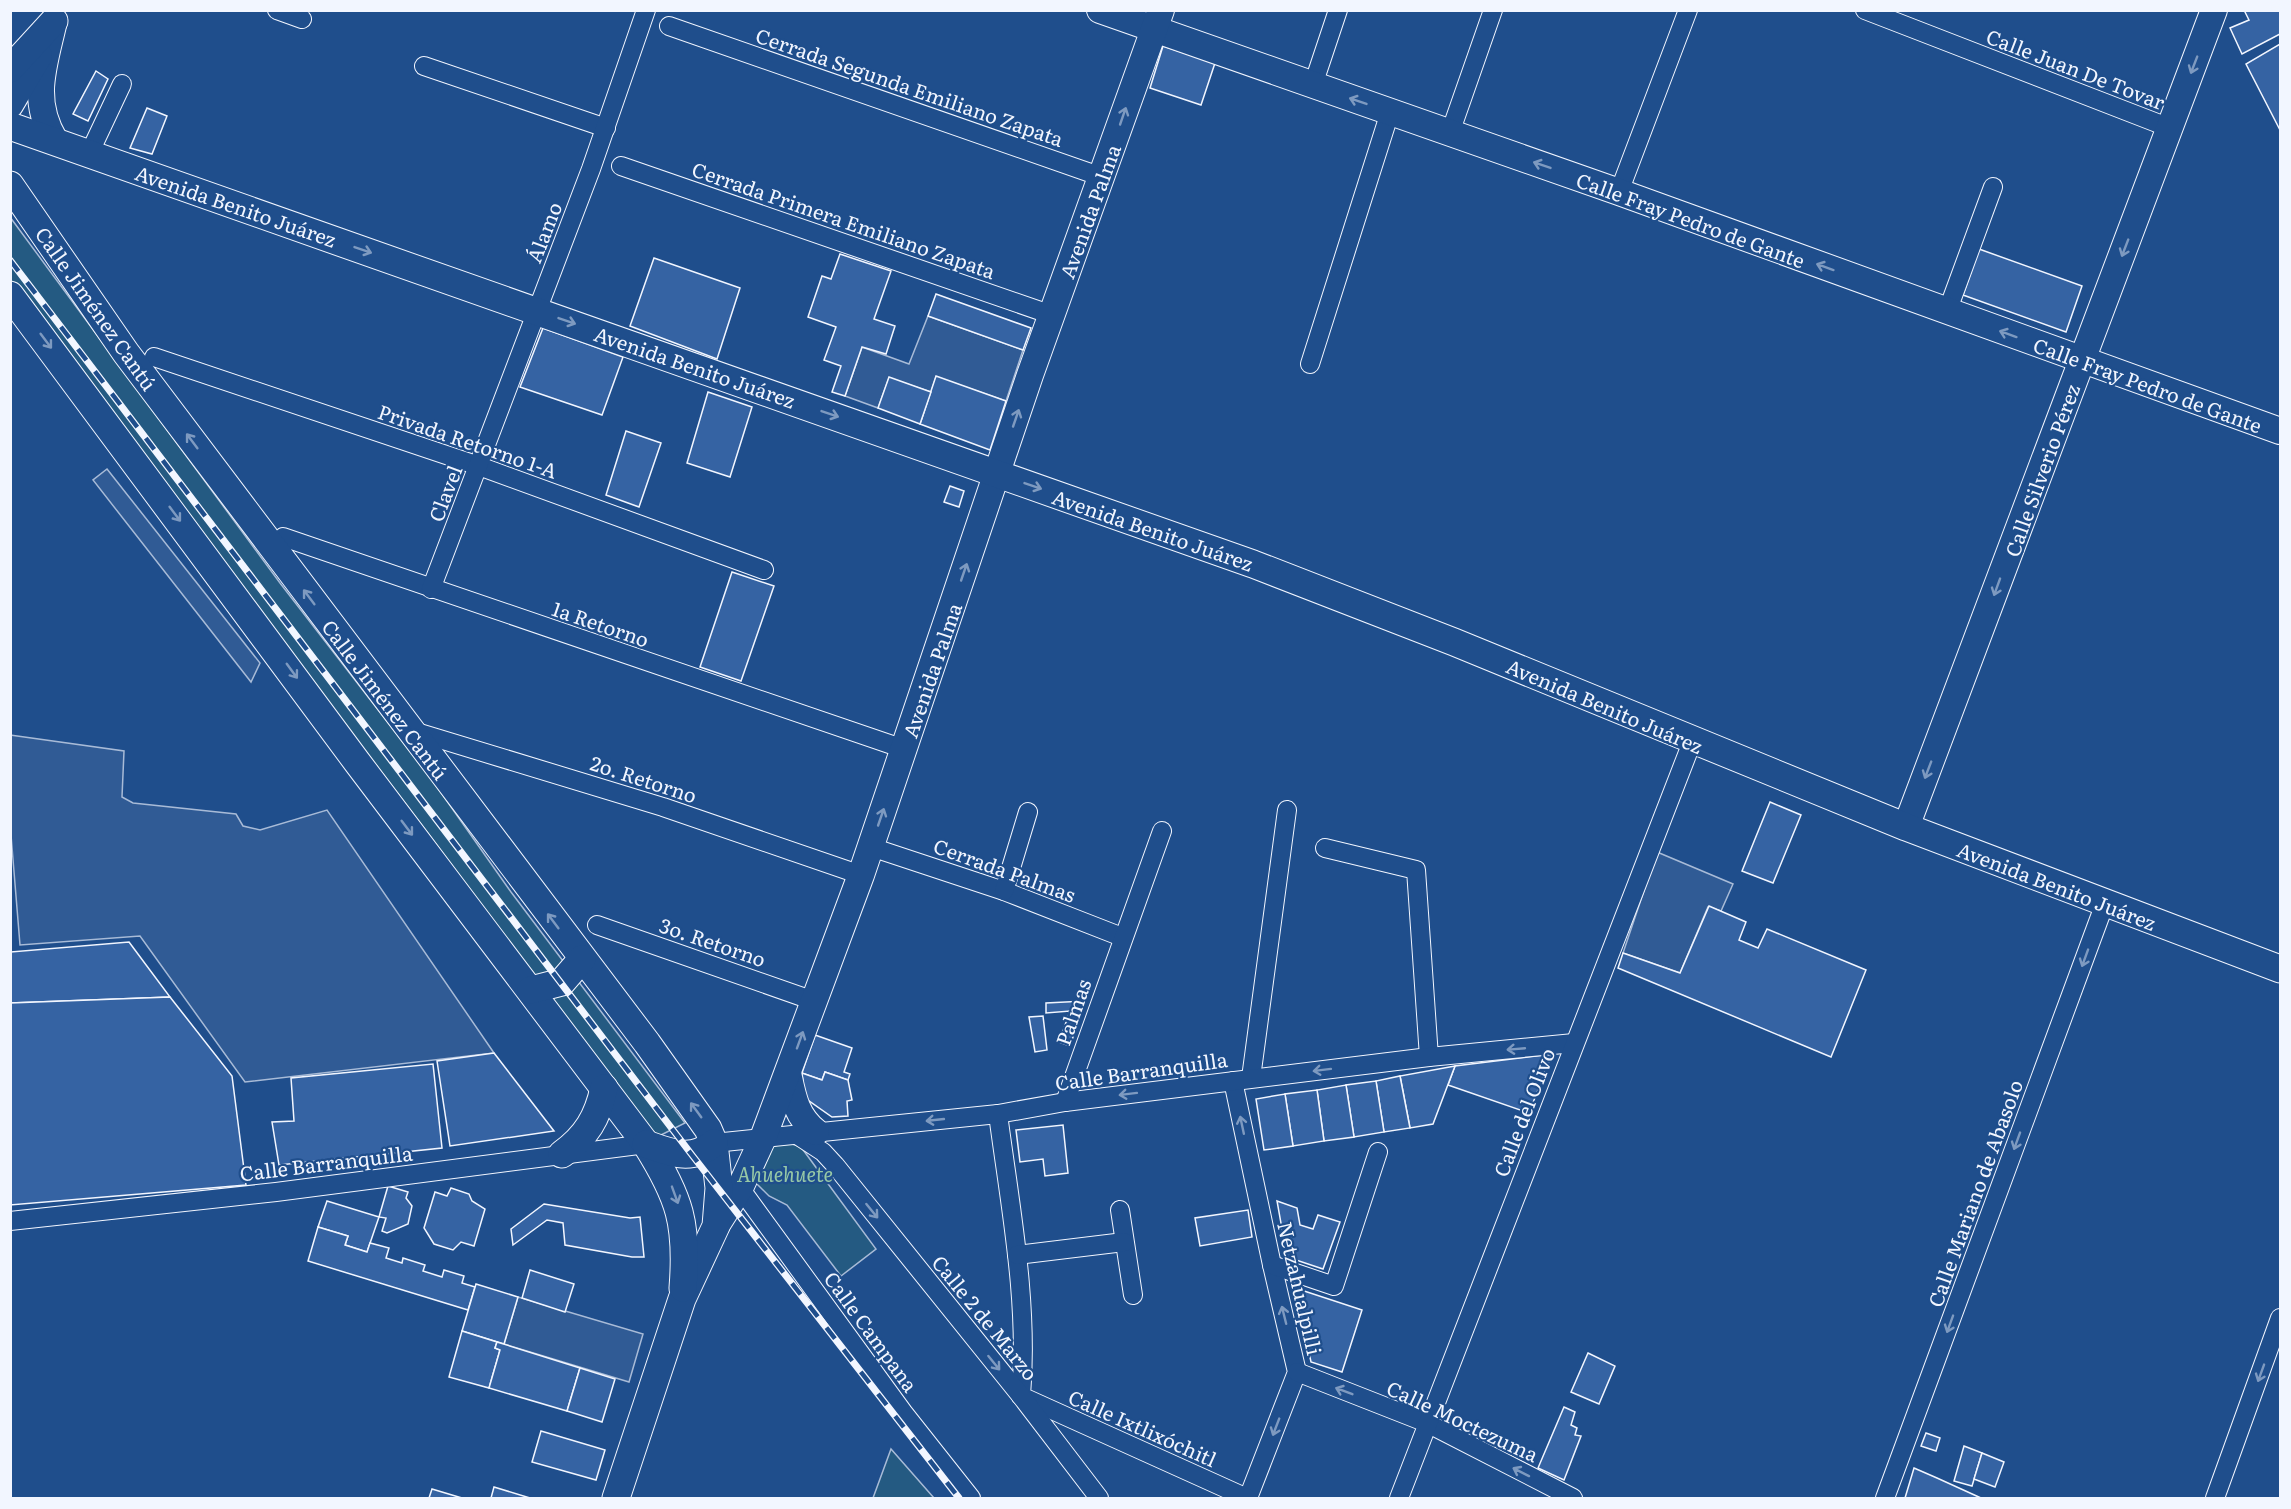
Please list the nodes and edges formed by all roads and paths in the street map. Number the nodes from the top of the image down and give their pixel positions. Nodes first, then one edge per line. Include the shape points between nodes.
1 (277, 10) edge
2 (646, 10) edge
3 (1101, 10) edge
4 (1338, 10) edge
5 (1493, 10) edge
6 (1688, 10) edge
7 (1865, 10) edge
8 (2214, 10) edge
9 (56, 16) edge
10 (302, 19) dead end
11 (1157, 20) edge
12 (669, 26) dead end
13 (424, 66) dead end
14 (10, 69) edge
15 (122, 84) dead end
16 (1313, 85) junction
17 (10, 105) edge
18 (1390, 112) junction
19 (10, 126) edge
20 (606, 128) junction
21 (2170, 128) junction
22 (1450, 134) junction
23 (55, 141) junction
24 (89, 154) junction
25 (621, 166) dead end
26 (1102, 177) junction
27 (1993, 187) dead end
28 (12, 188) edge
29 (1619, 192) junction
30 (10, 295) edge
31 (538, 311) junction
32 (1947, 312) junction
33 (1052, 315) junction
34 (154, 357) dead end
35 (2082, 360) junction
36 (1310, 364) dead end
37 (2279, 428) edge
38 (479, 466) junction
39 (997, 474) junction
40 (283, 537) dead end
41 (764, 570) dead end
42 (431, 589) junction
43 (410, 730) junction
44 (1692, 742) junction
45 (904, 749) junction
46 (1287, 810) dead end
47 (1028, 812) dead end
48 (1906, 828) junction
49 (1162, 831) dead end
50 (871, 847) junction
51 (1325, 848) dead end
52 (861, 875) junction
53 (1004, 891) junction
54 (2105, 903) junction
55 (597, 925) dead end
56 (1122, 937) junction
57 (582, 959) junction
58 (2280, 969) edge
59 (531, 990) junction
60 (814, 1001) junction
61 (1574, 1043) junction
62 (1429, 1057) junction
63 (788, 1074) junction
64 (1242, 1079) junction
65 (604, 1088) junction
66 (1065, 1102) junction
67 (999, 1114) junction
68 (818, 1132) junction
69 (763, 1138) junction
70 (714, 1143) junction
71 (646, 1144) junction
72 (1378, 1152) dead end
73 (562, 1154) junction
74 (835, 1165) junction
75 (740, 1188) junction
76 (1119, 1210) dead end
77 (10, 1221) edge
78 (716, 1226) junction
79 (1124, 1242) junction
80 (1017, 1255) junction
81 (1272, 1265) junction
82 (1133, 1295) dead end
83 (682, 1299) junction
84 (2280, 1318) edge
85 (1298, 1372) junction
86 (1021, 1396) junction
87 (1427, 1423) junction
88 (2220, 1497) edge
89 (616, 1498) edge
90 (971, 1498) edge
91 (1099, 1498) edge
92 (1247, 1498) edge
93 (1399, 1498) edge
94 (1573, 1498) edge
95 (1885, 1498) edge

1 - 10 street
2 - 20 street, Álamo
3 - 11 main road, Calle Fray Pedro de Gante
4 - 16 street
5 - 22 street
6 - 29 street
7 - 21 street, Calle Juan De Tovar
8 -> 21 main road, Calle Silverio Pérez
9 - 14 main road
9 - 17 main road via 32,71
9 - 23 main road via 43,71 40,106
11 - 16 main road, Calle Fray Pedro de Gante
26 -> 11 main road, Avenida Palma
12 - 26 street, Cerrada Segunda Emiliano Zapata
13 - 20 street
15 - 24 street
18 -> 16 main road, Calle Fray Pedro de Gante
18 - 22 main road, Calle Fray Pedro de Gante
18 - 36 street
19 - 23 main road, Avenida Benito Juárez
20 - 31 street, Álamo
21 -> 35 main road, Calle Silverio Pérez
29 -> 22 main road, Calle Fray Pedro de Gante
23 - 24 main road, Avenida Benito Juárez
24 -> 31 main road, Avenida Benito Juárez
25 - 33 street, Cerrada Primera Emiliano Zapata
26 - 33 main road, Avenida Palma
27 - 32 street
43 -> 28 main road, Calle Jiménez Cantú via 126,353
32 -> 29 main road, Calle Fray Pedro de Gante
30 -> 59 main road
31 - 38 street, Clavel
31 -> 39 main road, Avenida Benito Juárez
35 -> 32 main road, Calle Fray Pedro de Gante
39 -> 33 main road, Avenida Palma
34 - 38 street, Privada Retorno 1-A
35 - 37 main road, Calle Fray Pedro de Gante
35 -> 48 main road, Calle Silverio Pérez
38 - 41 street, Privada Retorno 1-A
38 - 42 street, Clavel
39 -> 44 main road, Avenida Benito Juárez via 1254,564 1454,642
45 -> 39 main road, Avenida Palma
40 - 42 street, 1a Retorno
42 - 45 street, 1a Retorno
43 - 52 street, 2o. Retorno via 653,804
57 -> 43 main road, Calle Jiménez Cantú
44 - 48 main road, Avenida Benito Juárez
44 - 61 street, Calle del Olivo
50 -> 45 main road, Avenida Palma
46 - 64 street, Netzahualpilli
47 - 53 street
48 - 54 main road, Avenida Benito Juárez
49 - 56 street, Palmas
50 - 52 main road, Avenida Palma
50 - 53 street, Cerrada Palmas
51 - 62 street via 1416,870
52 - 60 main road, Avenida Palma
53 - 56 street, Cerrada Palmas
54 - 58 main road, Avenida Benito Juárez
54 -> 95 street, Calle Mariano de Abasolo
55 - 60 street, 3o. Retorno
56 - 66 street, Palmas
57 - 59 main road via 562,982
70 -> 57 main road, Calle Jiménez Cantú via 700,1116
59 - 65 main road
63 -> 60 main road, Avenida Palma
61 -> 62 street, Calle Barranquilla
61 - 87 street, Calle del Olivo
62 -> 64 street, Calle Barranquilla
63 - 68 main road via 798,1112
63 - 69 main road, Avenida Palma
64 -> 66 street, Calle Barranquilla
81 -> 64 street, Netzahualpilli
65 - 71 main road
65 - 73 main road via 590,1127
66 - 67 street, Calle Barranquilla
67 -> 68 street, Calle Barranquilla
67 - 80 street
68 - 69 street, Calle Barranquilla
68 - 74 street, Calle 2 de Marzo via 823,1152
68 - 74 street via 835,1136
69 - 70 street, Calle Barranquilla
69 - 75 main road, Avenida Palma
70 - 71 main road via 685,1155
70 - 78 main road, Calle Jiménez Cantú via 719,1188
71 - 73 street, Calle Barranquilla
71 -> 83 main road via 672,1186 678,1204 684,1232
72 - 81 street via 1334,1286
73 - 77 street, Calle Barranquilla via 276,1192
74 -> 86 street, Calle 2 de Marzo
75 - 78 main road, Avenida Palma
75 - 90 street, Calle Campana via 903,1412
76 - 79 street
78 - 83 main road, Avenida Palma
79 - 80 street
79 - 82 street
80 - 86 street via 1024,1356
85 -> 81 street, Netzahualpilli
83 - 89 main road
84 -> 88 street
87 -> 85 street, Calle Moctezuma
85 -> 92 street, Netzahualpilli
86 - 91 street, Calle 2 de Marzo
86 - 92 street, Calle Ixtlixóchitl
87 - 93 street, Calle del Olivo
94 -> 87 street, Calle Moctezuma

